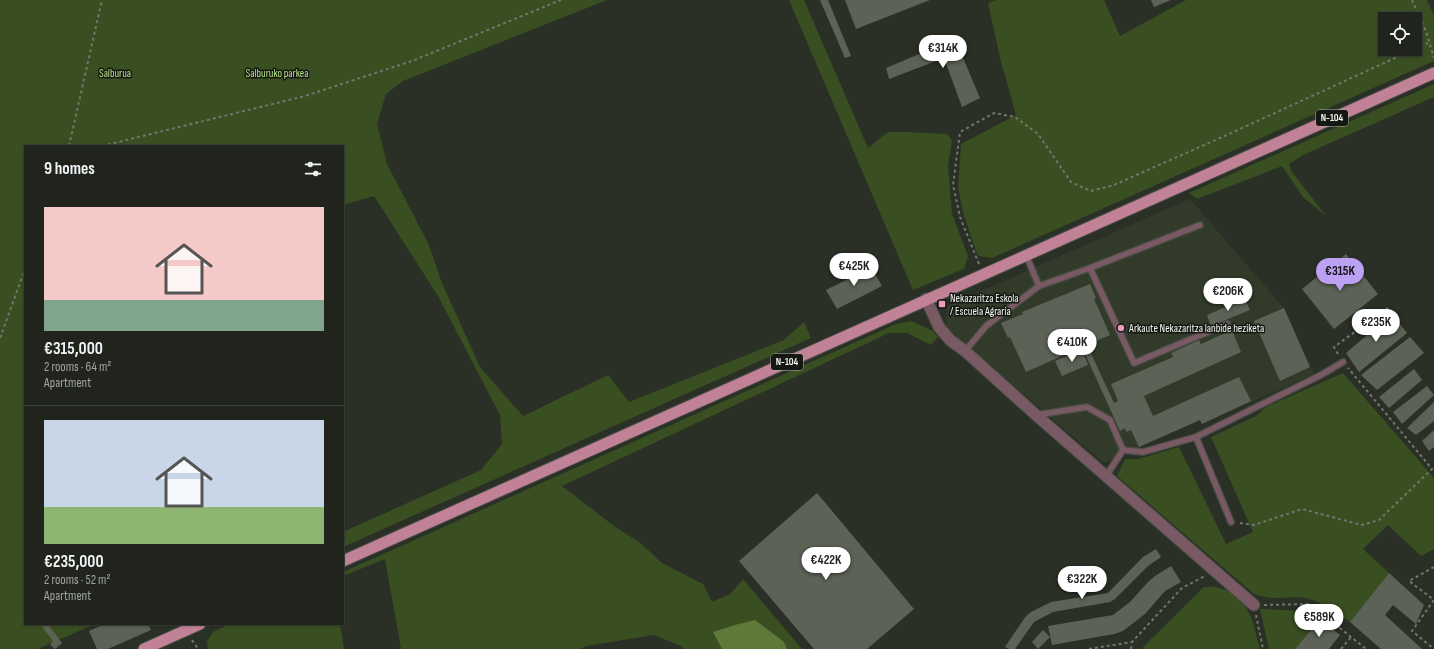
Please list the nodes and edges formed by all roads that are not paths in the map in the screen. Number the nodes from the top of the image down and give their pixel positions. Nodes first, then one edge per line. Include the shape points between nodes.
1 (1434, 73) edge
2 (1200, 225) dead end
3 (1026, 255) junction
4 (1090, 268) junction
5 (1039, 286) junction
6 (926, 299) junction
7 (1227, 324) dead end
8 (964, 351) junction
9 (1343, 362) road end
10 (1036, 415) junction
11 (1196, 437) junction
12 (1123, 450) junction
13 (1106, 476) junction
14 (1231, 522) road end
15 (344, 561) edge
16 (1254, 605) road end
17 (198, 625) edge
18 (144, 649) edge

1 - 3 main road, N-104
2 - 4 lane
3 - 5 lane
3 - 6 main road, N-104
4 - 5 lane
4 - 7 lane via 1134,363
5 - 8 lane via 986,326
6 - 8 street via 939,327
6 - 15 main road, N-104
8 - 10 street
9 - 11 lane via 1321,376
10 - 12 lane via 1087,407 1110,420
10 - 13 street
11 - 12 lane via 1142,452
11 - 14 lane
12 - 13 lane
13 - 16 street
17 - 18 main road

